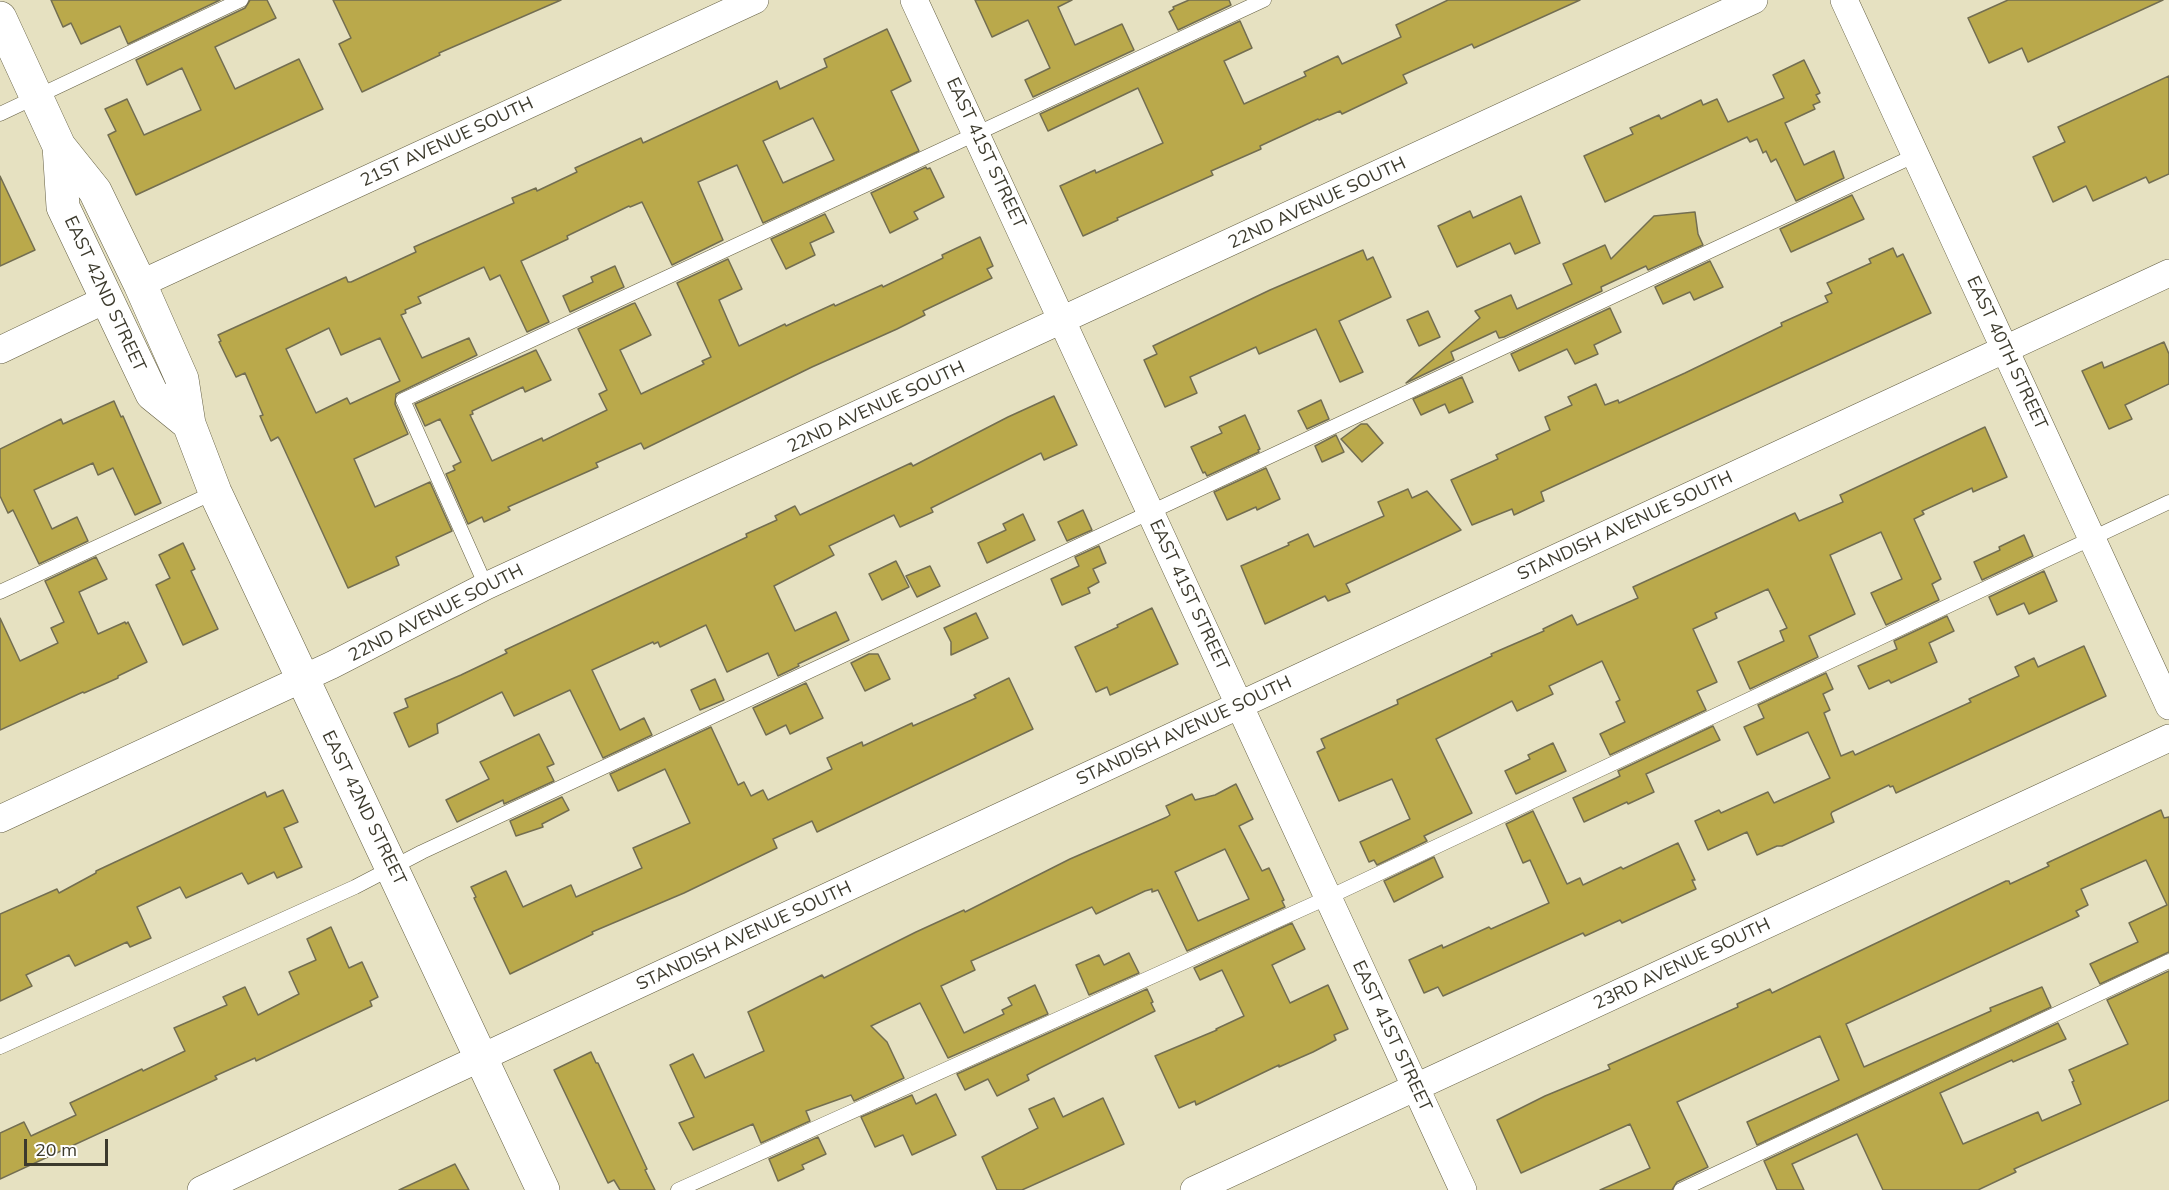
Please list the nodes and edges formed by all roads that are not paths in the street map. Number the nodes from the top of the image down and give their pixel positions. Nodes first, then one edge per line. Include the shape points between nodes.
1 (241, 0) edge
2 (755, 0) edge
3 (914, 0) edge
4 (1264, 0) edge
5 (1754, 0) edge
6 (1844, 0) edge
7 (0, 18) edge
8 (35, 96) junction
9 (0, 114) edge
10 (977, 134) junction
11 (59, 146) junction
12 (1916, 155) junction
13 (2169, 273) edge
14 (140, 284) junction
15 (107, 299) junction
16 (1063, 320) junction
17 (0, 350) edge
18 (2006, 350) junction
19 (189, 424) junction
20 (215, 492) junction
21 (2169, 502) edge
22 (1151, 512) junction
23 (2092, 537) junction
24 (486, 586) junction
25 (0, 592) edge
26 (302, 679) junction
27 (1240, 705) junction
28 (2169, 706) edge
29 (2169, 738) edge
30 (0, 819) edge
31 (392, 867) junction
32 (1329, 897) junction
33 (2169, 961) edge
34 (0, 1047) edge
35 (482, 1058) junction
36 (1416, 1088) junction
37 (201, 1190) edge
38 (543, 1190) edge
39 (678, 1190) edge
40 (1194, 1190) edge
41 (1463, 1190) edge
42 (1681, 1190) edge

1 - 8 lane
2 - 14 street, 21ST AVENUE SOUTH
3 - 10 street, EAST 41ST STREET
4 - 10 lane
5 - 16 street, 22ND AVENUE SOUTH
6 - 12 street, EAST 40TH STREET
7 - 8 street, EAST 42ND STREET
8 - 9 lane
8 - 11 street, EAST 42ND STREET
10 - 16 street, EAST 41ST STREET
10 - 24 lane via 403,400
11 - 14 street, EAST 42ND STREET via 95,191
11 - 15 street, EAST 42ND STREET via 63,207
12 - 18 street, EAST 40TH STREET
12 - 22 lane
13 - 18 street, STANDISH AVENUE SOUTH
14 - 19 street, EAST 42ND STREET via 182,379
15 - 17 street
15 - 19 street, EAST 42ND STREET via 152,394
16 - 22 street, EAST 41ST STREET
16 - 24 street, 22ND AVENUE SOUTH
18 - 23 street, EAST 40TH STREET
18 - 27 street, STANDISH AVENUE SOUTH
19 - 20 street, EAST 42ND STREET
20 - 25 lane
20 - 26 street, EAST 42ND STREET
21 - 23 lane
22 - 27 street, EAST 41ST STREET
22 - 31 lane
23 - 28 street, EAST 40TH STREET
23 - 32 lane
24 - 26 street, 22ND AVENUE SOUTH
26 - 30 street, 22ND AVENUE SOUTH
26 - 31 street, EAST 42ND STREET
27 - 32 street, EAST 41ST STREET
27 - 35 street, STANDISH AVENUE SOUTH
29 - 36 street, 23RD AVENUE SOUTH
31 - 34 lane
31 - 35 street, EAST 42ND STREET
32 - 36 street, EAST 41ST STREET
32 - 39 lane
33 - 42 lane
35 - 37 street, STANDISH AVENUE SOUTH
35 - 38 street, EAST 42ND STREET
36 - 40 street, 23RD AVENUE SOUTH
36 - 41 street, EAST 41ST STREET

